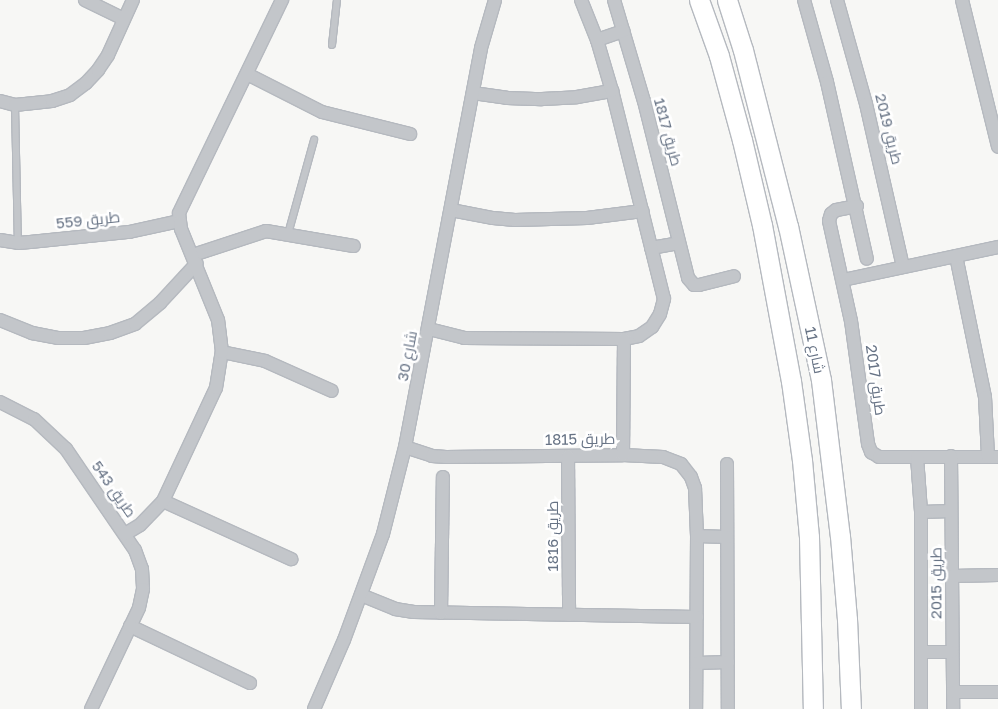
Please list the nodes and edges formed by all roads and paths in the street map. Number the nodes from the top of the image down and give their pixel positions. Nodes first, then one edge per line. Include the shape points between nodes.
1 (85, 0) edge
2 (133, 0) edge
3 (282, 0) edge
4 (337, 0) edge
5 (495, 0) edge
6 (581, 0) edge
7 (614, 0) edge
8 (699, 0) edge
9 (727, 0) edge
10 (804, 0) edge
11 (838, 0) edge
12 (962, 0) edge
13 (124, 19) junction
14 (623, 30) junction
15 (597, 40) junction
16 (332, 44) dead end
17 (247, 74) junction
18 (612, 91) junction
19 (473, 92) junction
20 (0, 101) edge
21 (16, 105) junction
22 (410, 134) dead end
23 (314, 140) dead end
24 (998, 147) edge
25 (856, 206) junction
26 (451, 210) junction
27 (642, 211) junction
28 (178, 221) junction
29 (288, 234) junction
30 (0, 240) edge
31 (18, 243) junction
32 (679, 243) junction
33 (354, 246) dead end
34 (998, 247) edge
35 (652, 248) junction
36 (956, 256) junction
37 (195, 259) junction
38 (867, 259) dead end
39 (903, 267) junction
40 (734, 276) dead end
41 (843, 280) junction
42 (0, 320) edge
43 (429, 329) junction
44 (624, 339) junction
45 (222, 352) junction
46 (332, 391) dead end
47 (0, 402) edge
48 (405, 447) junction
49 (623, 455) junction
50 (568, 456) junction
51 (951, 456) junction
52 (917, 457) junction
53 (993, 457) edge
54 (727, 464) dead end
55 (443, 477) dead end
56 (163, 500) junction
57 (951, 511) junction
58 (921, 512) junction
59 (125, 534) junction
60 (697, 536) junction
61 (727, 537) junction
62 (291, 559) dead end
63 (998, 575) edge
64 (952, 576) junction
65 (361, 595) junction
66 (441, 613) junction
67 (570, 615) junction
68 (697, 617) junction
69 (130, 626) junction
70 (922, 652) junction
71 (952, 652) junction
72 (728, 662) junction
73 (697, 663) junction
74 (250, 683) dead end
75 (953, 692) junction
76 (998, 692) edge
77 (91, 709) edge
78 (314, 709) edge
79 (696, 709) edge
80 (728, 709) edge
81 (813, 709) edge
82 (851, 709) edge
83 (922, 709) edge
84 (953, 709) edge

1 - 13 street
2 - 13 street
3 - 17 street
4 - 16 lane
5 - 19 street, شارع 30
6 - 15 street
7 - 14 street, طريق 1817
8 - 81 street, شارع 11 via 719,56 742,140 764,235 791,381 808,537
9 - 82 street, شارع 11 via 783,206 821,380 847,619
10 - 25 street
11 - 39 street, طريق 2019 via 866,104
12 - 24 street
13 - 21 street via 108,55 86,83 70,95 52,101
14 - 15 street
14 - 32 street, طريق 1817
15 - 18 street
17 - 22 street via 322,112
17 - 28 street via 181,208
18 - 19 street via 542,99 507,98
18 - 27 street
19 - 26 street, شارع 30
20 - 21 street
21 - 31 lane
23 - 29 lane
25 - 38 street
25 - 41 street, طريق 2017 via 836,210 829,221
26 - 27 street via 515,220 587,218
26 - 43 street, شارع 30
27 - 35 street
28 - 31 street, طريق 559 via 129,232
28 - 37 street
29 - 33 street
29 - 37 street via 266,231
30 - 31 street, طريق 559
32 - 35 street
32 - 40 street, طريق 1817 via 688,278 694,285
34 - 36 street
35 - 44 street via 664,298 660,314 652,327 639,336
36 - 39 street
36 - 53 street via 985,397
37 - 42 street via 160,303 135,324 110,334 58,338 32,333
37 - 45 street via 218,320
39 - 41 street
41 - 52 street, طريق 2017 via 869,448 879,457
43 - 44 street via 464,338
43 - 48 street, شارع 30
44 - 49 street
45 - 46 street via 265,361
45 - 56 street via 213,396
47 - 59 street, طريق 543 via 34,419 57,439
48 - 50 street, طريق 1815 via 446,457
48 - 65 street, شارع 30 via 383,534
49 - 50 street, طريق 1815
49 - 60 street, طريق 1815 via 662,457 681,464 695,488
50 - 67 street, طريق 1816
51 - 52 street, طريق 2017
51 - 53 street, طريق 2017
51 - 57 street, طريق 2015
52 - 58 street
54 - 61 street
55 - 66 street
56 - 59 street via 153,514
56 - 62 street
57 - 58 street
57 - 64 street, طريق 2015
58 - 70 street
59 - 69 street, طريق 543 via 136,550 142,569 143,589 139,608
60 - 61 street
60 - 68 street, طريق 1815
61 - 72 street
63 - 64 street
64 - 71 street, طريق 2015
65 - 66 street via 405,611
65 - 78 street, شارع 30
66 - 67 street
67 - 68 street
68 - 73 street, طريق 1815
69 - 74 street
69 - 77 street, طريق 543
70 - 71 street
70 - 83 street
71 - 75 street, طريق 2015
72 - 73 street
72 - 80 street
73 - 79 street, طريق 1815
75 - 76 street
75 - 84 street, طريق 2015

